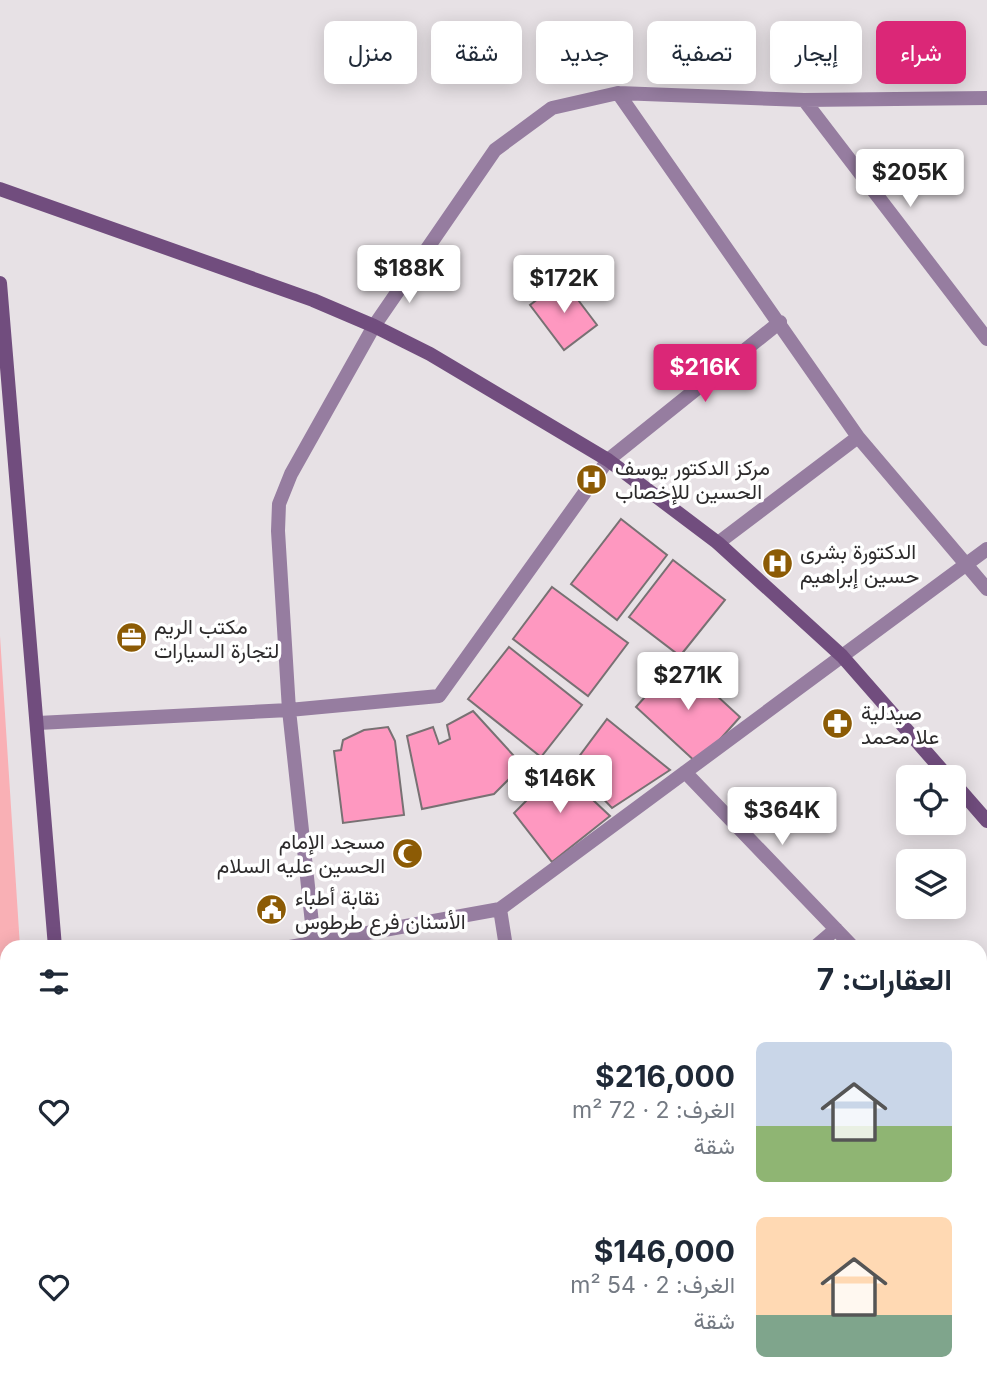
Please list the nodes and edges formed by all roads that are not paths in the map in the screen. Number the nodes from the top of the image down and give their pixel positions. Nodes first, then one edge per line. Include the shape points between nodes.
1 (618, 93) junction
2 (987, 98) edge
3 (804, 100) junction
4 (0, 189) edge
5 (0, 283) edge
6 (780, 322) junction
7 (374, 326) junction
8 (987, 339) edge
9 (858, 437) junction
10 (608, 460) junction
11 (718, 543) junction
12 (987, 549) edge
13 (965, 565) junction
14 (987, 589) edge
15 (842, 656) junction
16 (289, 710) junction
17 (38, 723) junction
18 (937, 765) edge
19 (685, 772) junction
20 (966, 797) edge
21 (987, 821) edge
22 (500, 909) junction
23 (836, 929) junction
24 (54, 940) edge
25 (314, 940) edge
26 (325, 940) edge
27 (505, 940) edge
28 (823, 940) edge
29 (846, 940) edge

1 - 3 street
1 - 6 street
1 - 7 street via 552,108 495,150
2 - 3 street
3 - 8 street
4 - 7 street
5 - 17 street
6 - 9 street
6 - 10 street
7 - 10 street via 430,354
7 - 16 street via 290,474 279,504
9 - 11 street
9 - 13 street
10 - 11 street
10 - 16 street via 439,696
11 - 15 street
12 - 13 street
13 - 14 street
13 - 15 street
15 - 18 street
15 - 19 street
16 - 17 street
16 - 25 street
17 - 24 street
19 - 22 street
19 - 23 street
20 - 21 street
22 - 26 street
22 - 27 street
23 - 28 street
23 - 29 street

